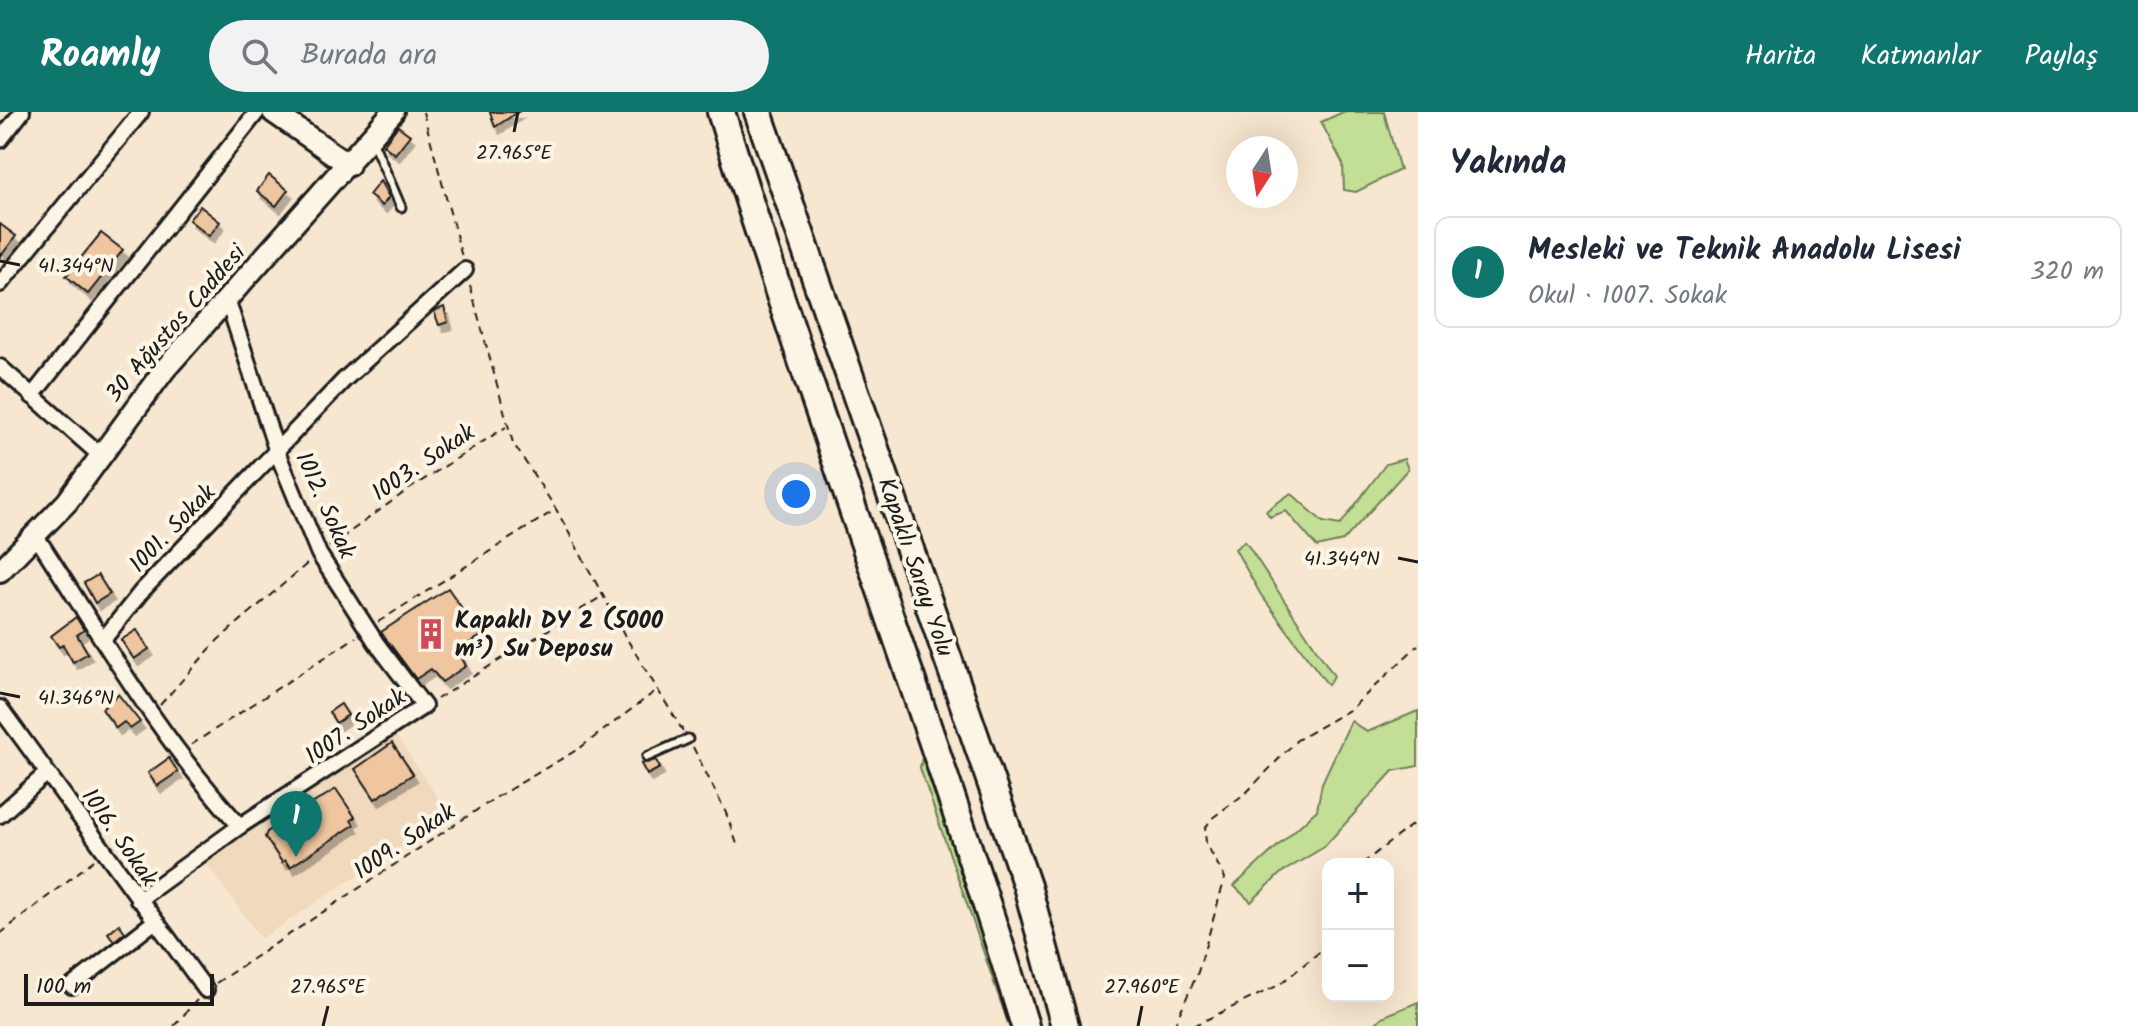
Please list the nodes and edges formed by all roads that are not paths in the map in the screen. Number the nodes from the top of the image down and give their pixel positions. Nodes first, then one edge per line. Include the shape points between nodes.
1 (22, 112) edge
2 (141, 112) edge
3 (257, 112) edge
4 (273, 112) edge
5 (393, 112) edge
6 (721, 112) edge
7 (758, 112) edge
8 (371, 138) junction
9 (0, 140) edge
10 (349, 165) junction
11 (401, 207) dead end
12 (465, 270) dead end
13 (0, 284) edge
14 (228, 302) junction
15 (0, 367) edge
16 (32, 396) junction
17 (277, 452) junction
18 (101, 456) junction
19 (36, 536) junction
20 (0, 571) edge
21 (103, 640) junction
22 (424, 706) joint
23 (0, 708) edge
24 (688, 739) road end
25 (647, 757) dead end
26 (47, 773) junction
27 (0, 815) edge
28 (240, 826) junction
29 (138, 900) junction
30 (154, 922) junction
31 (72, 986) dead end
32 (206, 990) road end
33 (1025, 1026) edge
34 (1065, 1026) edge

1 - 9 street
2 - 13 street
3 - 16 street
4 - 10 street
5 - 8 street, 30 Ağustos Caddesi
6 - 33 highway, Kapaklı Saray Yolu
7 - 34 highway, Kapaklı Saray Yolu via 1027,886
8 - 10 street, 30 Ağustos Caddesi
8 - 11 lane
10 - 14 street, 30 Ağustos Caddesi
12 - 17 street, 1001. Sokak via 345,379
14 - 17 street, 1012. Sokak
14 - 18 street, 30 Ağustos Caddesi via 165,369
15 - 16 street
16 - 18 street
17 - 21 street, 1001. Sokak via 141,592
17 - 22 street, 1012. Sokak via 319,554
18 - 19 street, 30 Ağustos Caddesi
19 - 20 street, 30 Ağustos Caddesi
19 - 21 street
21 - 28 street via 197,779
22 - 28 street, 1007. Sokak
23 - 26 street, 1016. Sokak
24 - 25 lane
26 - 27 street
26 - 29 street, 1016. Sokak
28 - 29 street, 1007. Sokak
29 - 30 street, 1016. Sokak
30 - 31 street
30 - 32 street, 1016. Sokak

